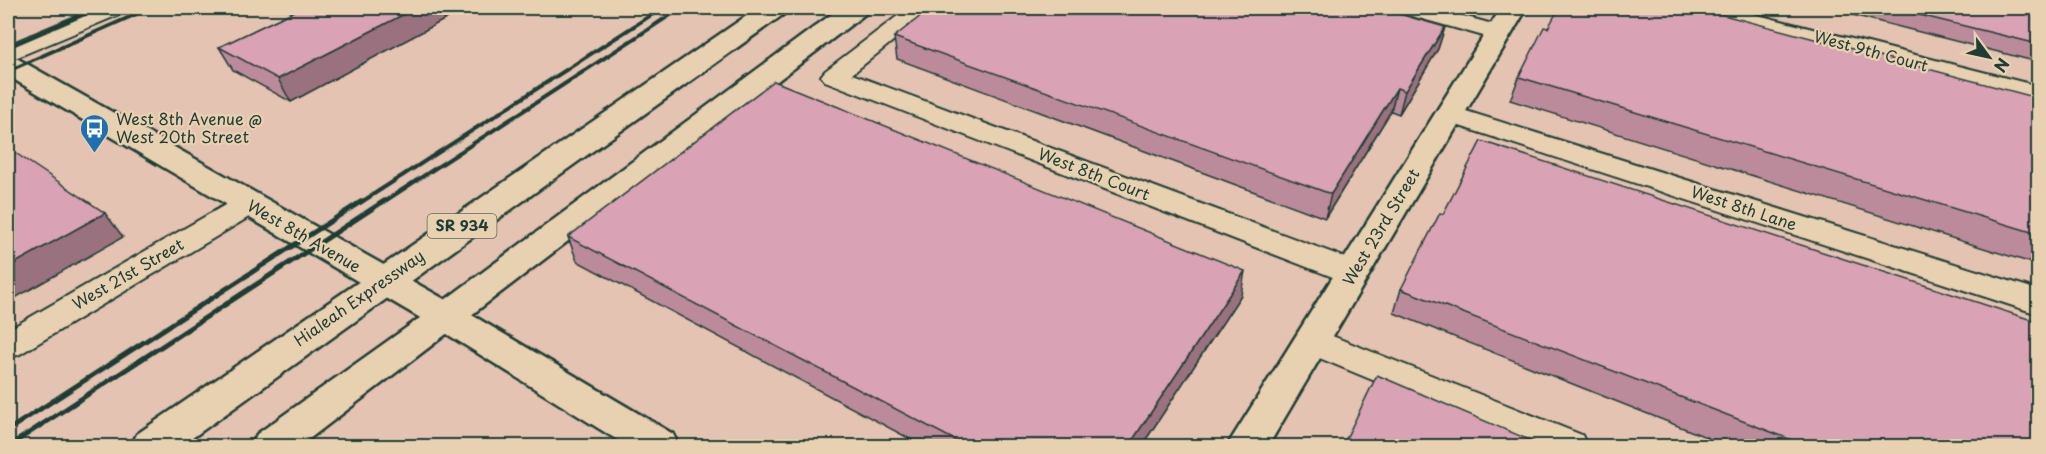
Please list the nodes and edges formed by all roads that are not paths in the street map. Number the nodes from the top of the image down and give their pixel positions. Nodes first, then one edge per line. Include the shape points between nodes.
1 (115, 8) edge
2 (775, 8) edge
3 (856, 8) edge
4 (922, 8) edge
5 (1409, 8) edge
6 (1704, 8) edge
7 (1506, 20) edge
8 (8, 54) edge
9 (8, 65) edge
10 (2038, 94) edge
11 (1449, 114) junction
12 (249, 204) junction
13 (1354, 273) junction
14 (383, 281) junction
15 (2038, 302) edge
16 (447, 317) junction
17 (1312, 341) junction
18 (8, 345) edge
19 (151, 447) edge
20 (271, 447) edge
21 (659, 447) edge
22 (1247, 447) edge
23 (1569, 447) edge

1 - 8 street
2 - 14 street, Hialeah Expressway / SR 934
3 - 16 street
4 - 13 street, West 8th Court via 834,76
5 - 7 street
6 - 10 street, West 9th Court
7 - 11 street, West 23rd Street
9 - 12 street, West 8th Avenue
11 - 13 street, West 23rd Street
11 - 15 street, West 8th Lane
12 - 14 street, West 8th Avenue
12 - 18 street, West 21st Street
13 - 17 street, West 23rd Street
14 - 16 street, West 8th Avenue
14 - 19 street, Hialeah Expressway / SR 934
16 - 20 street
16 - 21 street, West 8th Avenue
17 - 22 street, West 23rd Street
17 - 23 street

